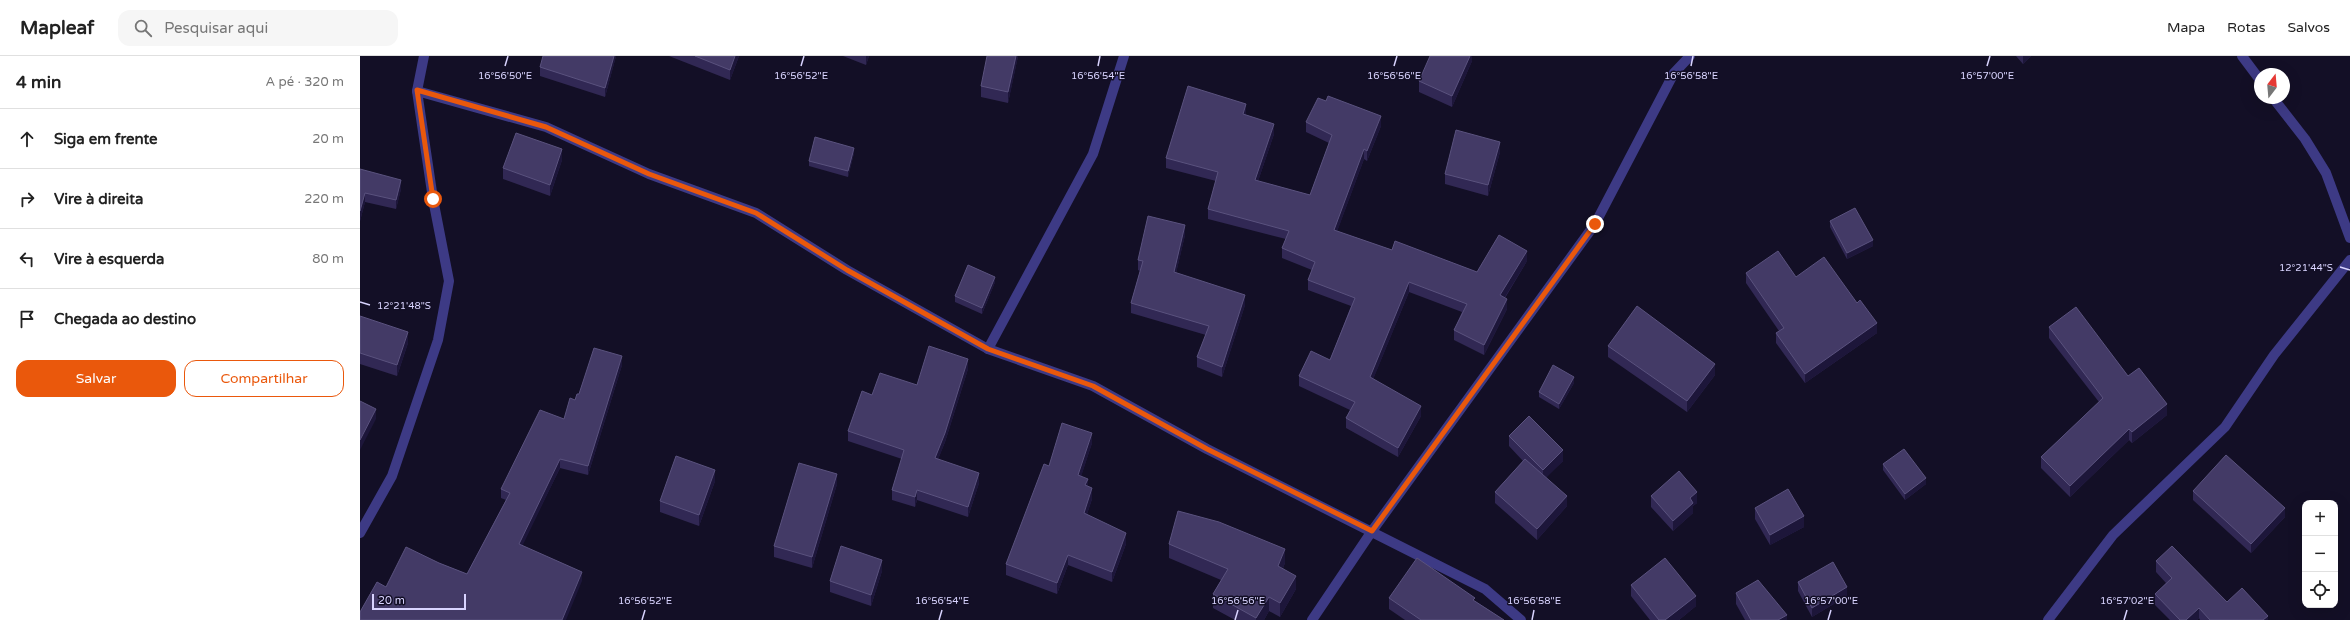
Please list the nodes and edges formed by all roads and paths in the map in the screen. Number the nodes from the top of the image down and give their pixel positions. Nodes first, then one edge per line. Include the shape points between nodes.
1 (424, 56) edge
2 (1124, 56) edge
3 (1690, 56) edge
4 (2242, 56) edge
5 (2254, 72) edge
6 (417, 90) junction
7 (2278, 104) edge
8 (2350, 238) edge
9 (2350, 260) edge
10 (988, 349) junction
11 (1372, 531) junction
12 (360, 533) edge
13 (1312, 620) edge
14 (1521, 620) edge
15 (2048, 620) edge

1 - 6 street
2 - 10 street via 1092,154
3 - 11 street via 1674,73 1595,224
4 - 5 street
6 - 10 street via 546,127 649,174 756,213 847,270
6 - 12 street via 433,199 450,281 438,340 392,476
7 - 8 street via 2305,139 2326,173
9 - 15 street via 2274,355 2225,427 2113,535
10 - 11 street via 1093,386 1207,449
11 - 13 street
11 - 14 street via 1485,589

